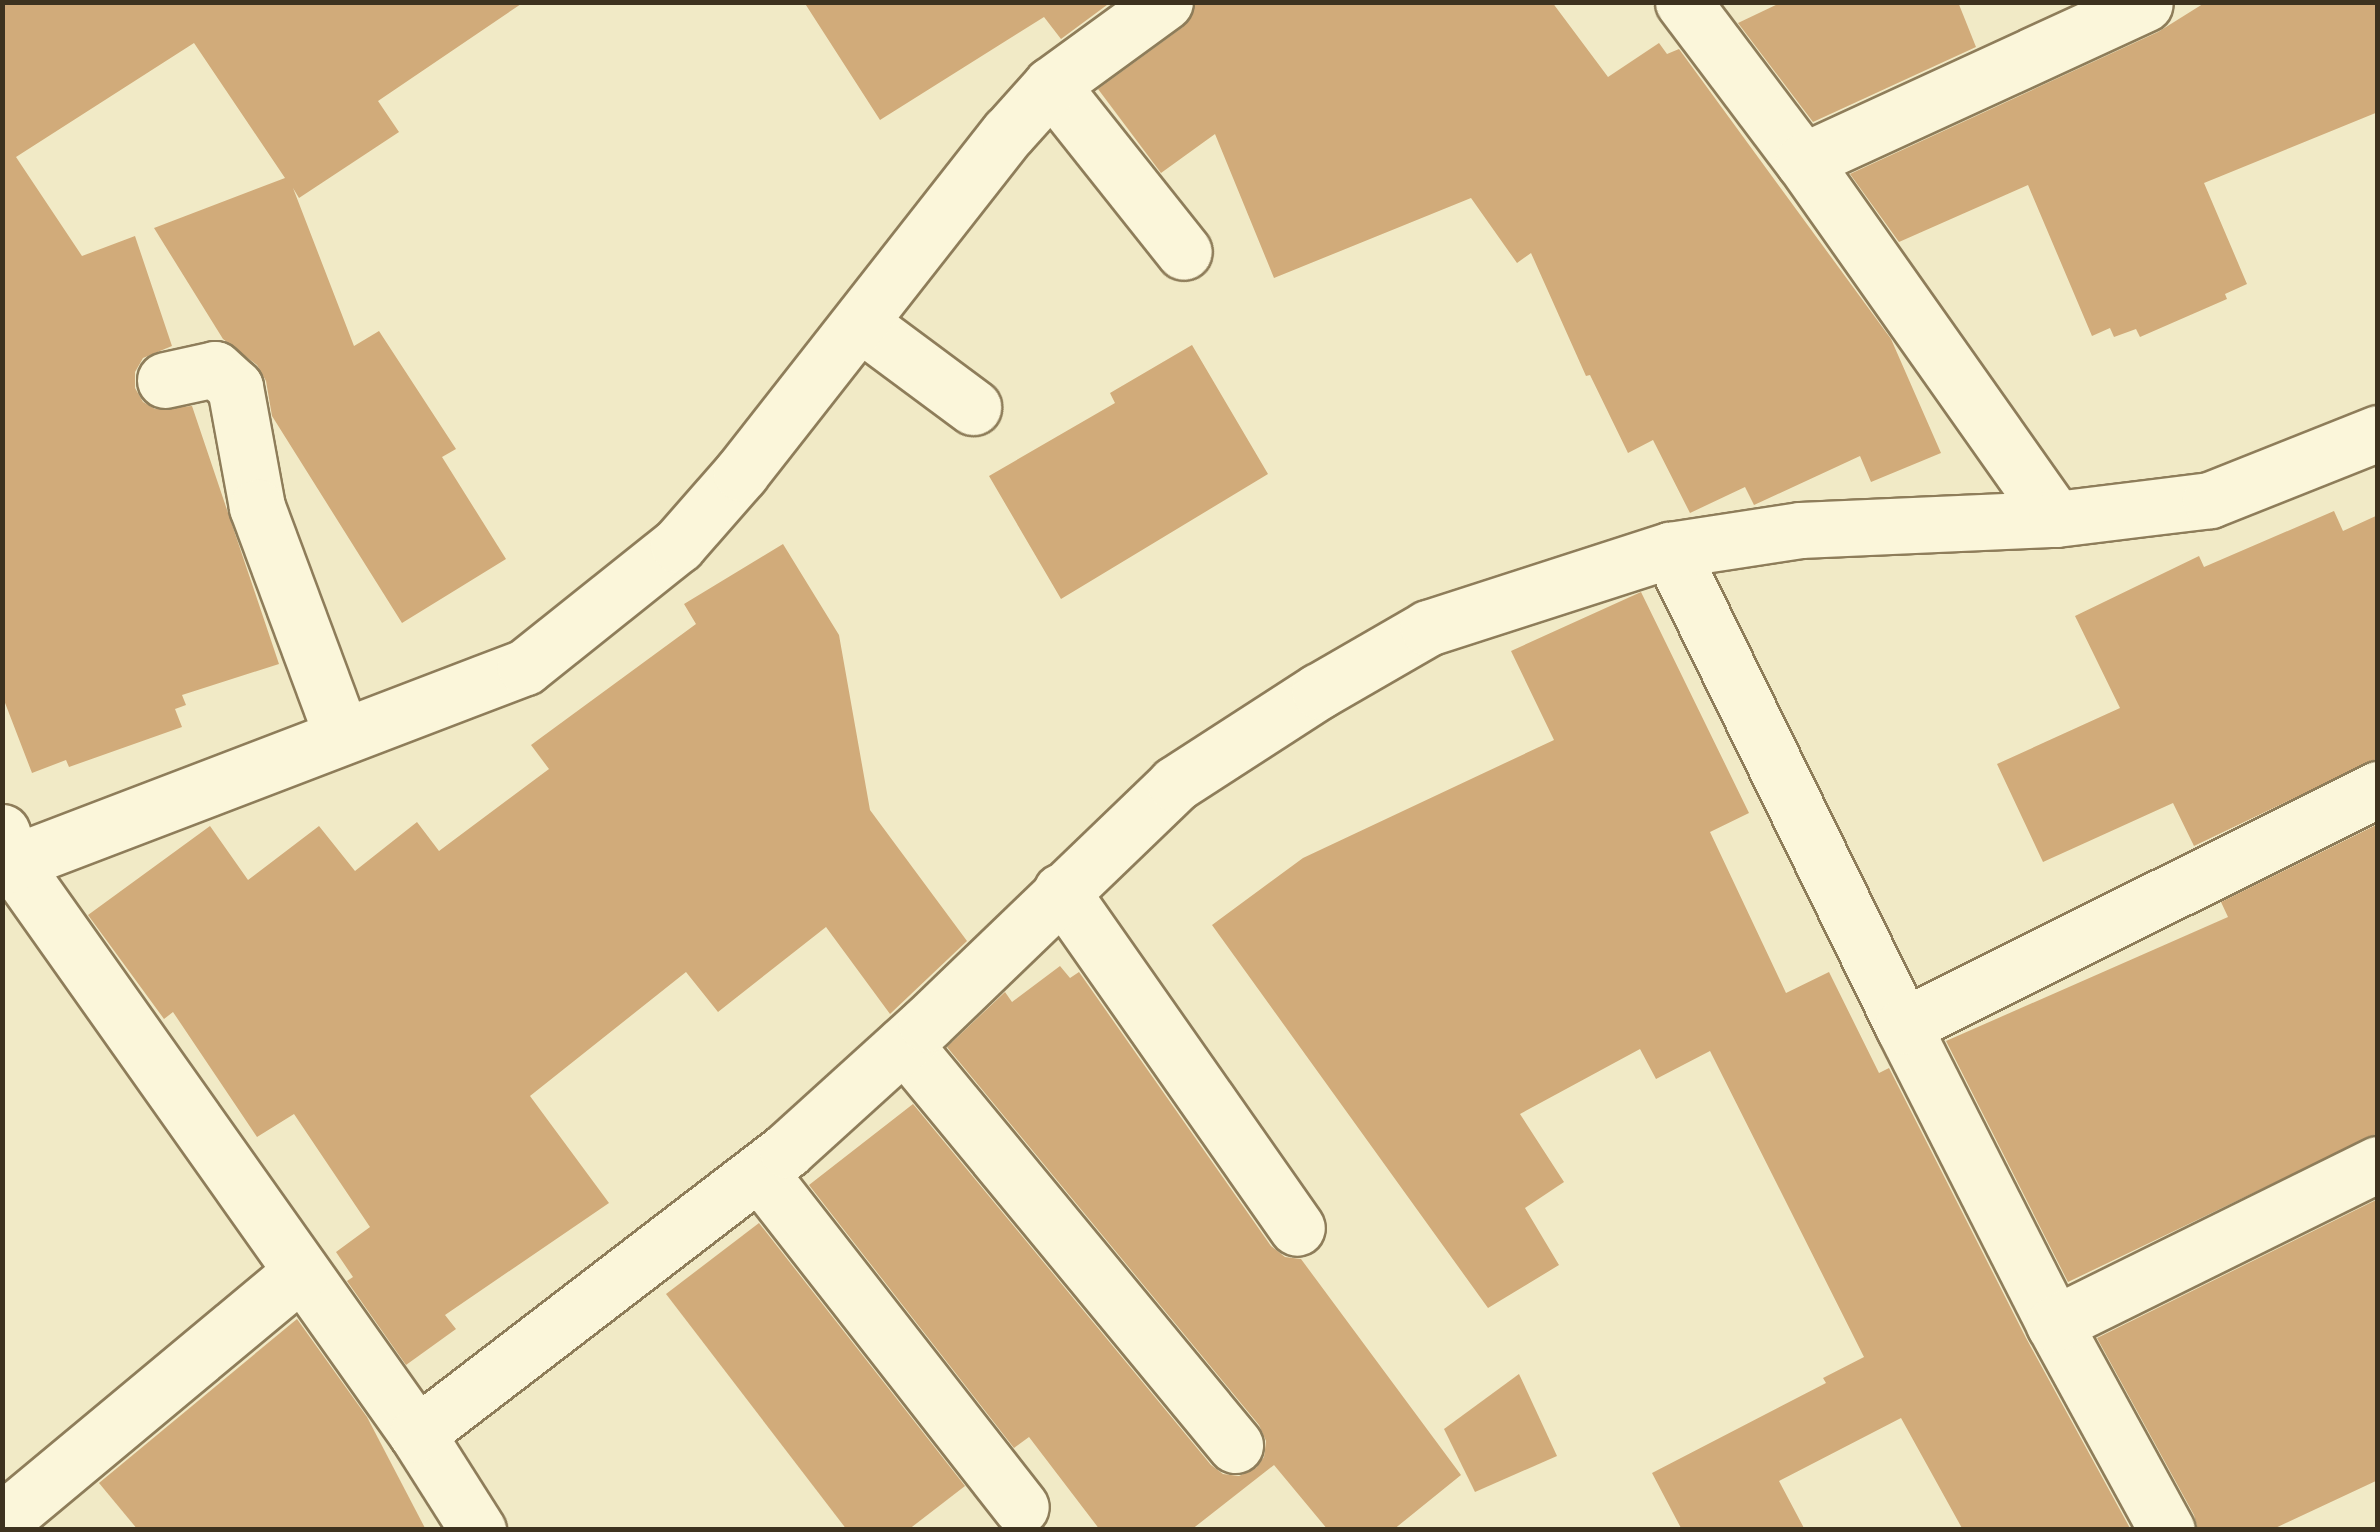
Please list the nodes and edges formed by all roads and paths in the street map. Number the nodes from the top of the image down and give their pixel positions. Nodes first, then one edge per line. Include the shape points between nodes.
1 (1165, 2) edge
2 (1683, 2) edge
3 (2145, 4) edge
4 (1052, 85) junction
5 (1803, 161) junction
6 (1184, 252) dead end
7 (860, 323) junction
8 (165, 380) dead end
9 (972, 407) dead end
10 (2378, 433) edge
11 (2056, 519) junction
12 (1670, 550) junction
13 (342, 736) junction
14 (2378, 790) edge
15 (6, 854) edge
16 (1061, 891) junction
17 (1903, 1026) junction
18 (904, 1044) junction
19 (2378, 1164) edge
20 (759, 1172) junction
21 (1298, 1228) dead end
22 (301, 1272) junction
23 (2054, 1324) junction
24 (417, 1434) junction
25 (1234, 1445) dead end
26 (1022, 1507) dead end
27 (2, 1521) edge
28 (478, 1530) edge
29 (2167, 1530) edge

1 - 4 street
2 - 5 street
3 - 5 street
4 - 6 street
4 - 7 street
5 - 11 street
7 - 9 street
7 - 13 street via 690,530 612,600 526,667
8 - 13 street via 215,369 234,387 257,507
10 - 11 street via 2210,500
11 - 12 street via 1800,530
12 - 16 street via 1428,628 1175,784
12 - 17 street
13 - 15 street
14 - 17 street
15 - 22 street
16 - 18 street
16 - 21 street
17 - 23 street
18 - 20 street
18 - 25 street
19 - 23 street
20 - 24 street
20 - 26 street
22 - 24 street
22 - 27 street
23 - 29 street
24 - 28 street

